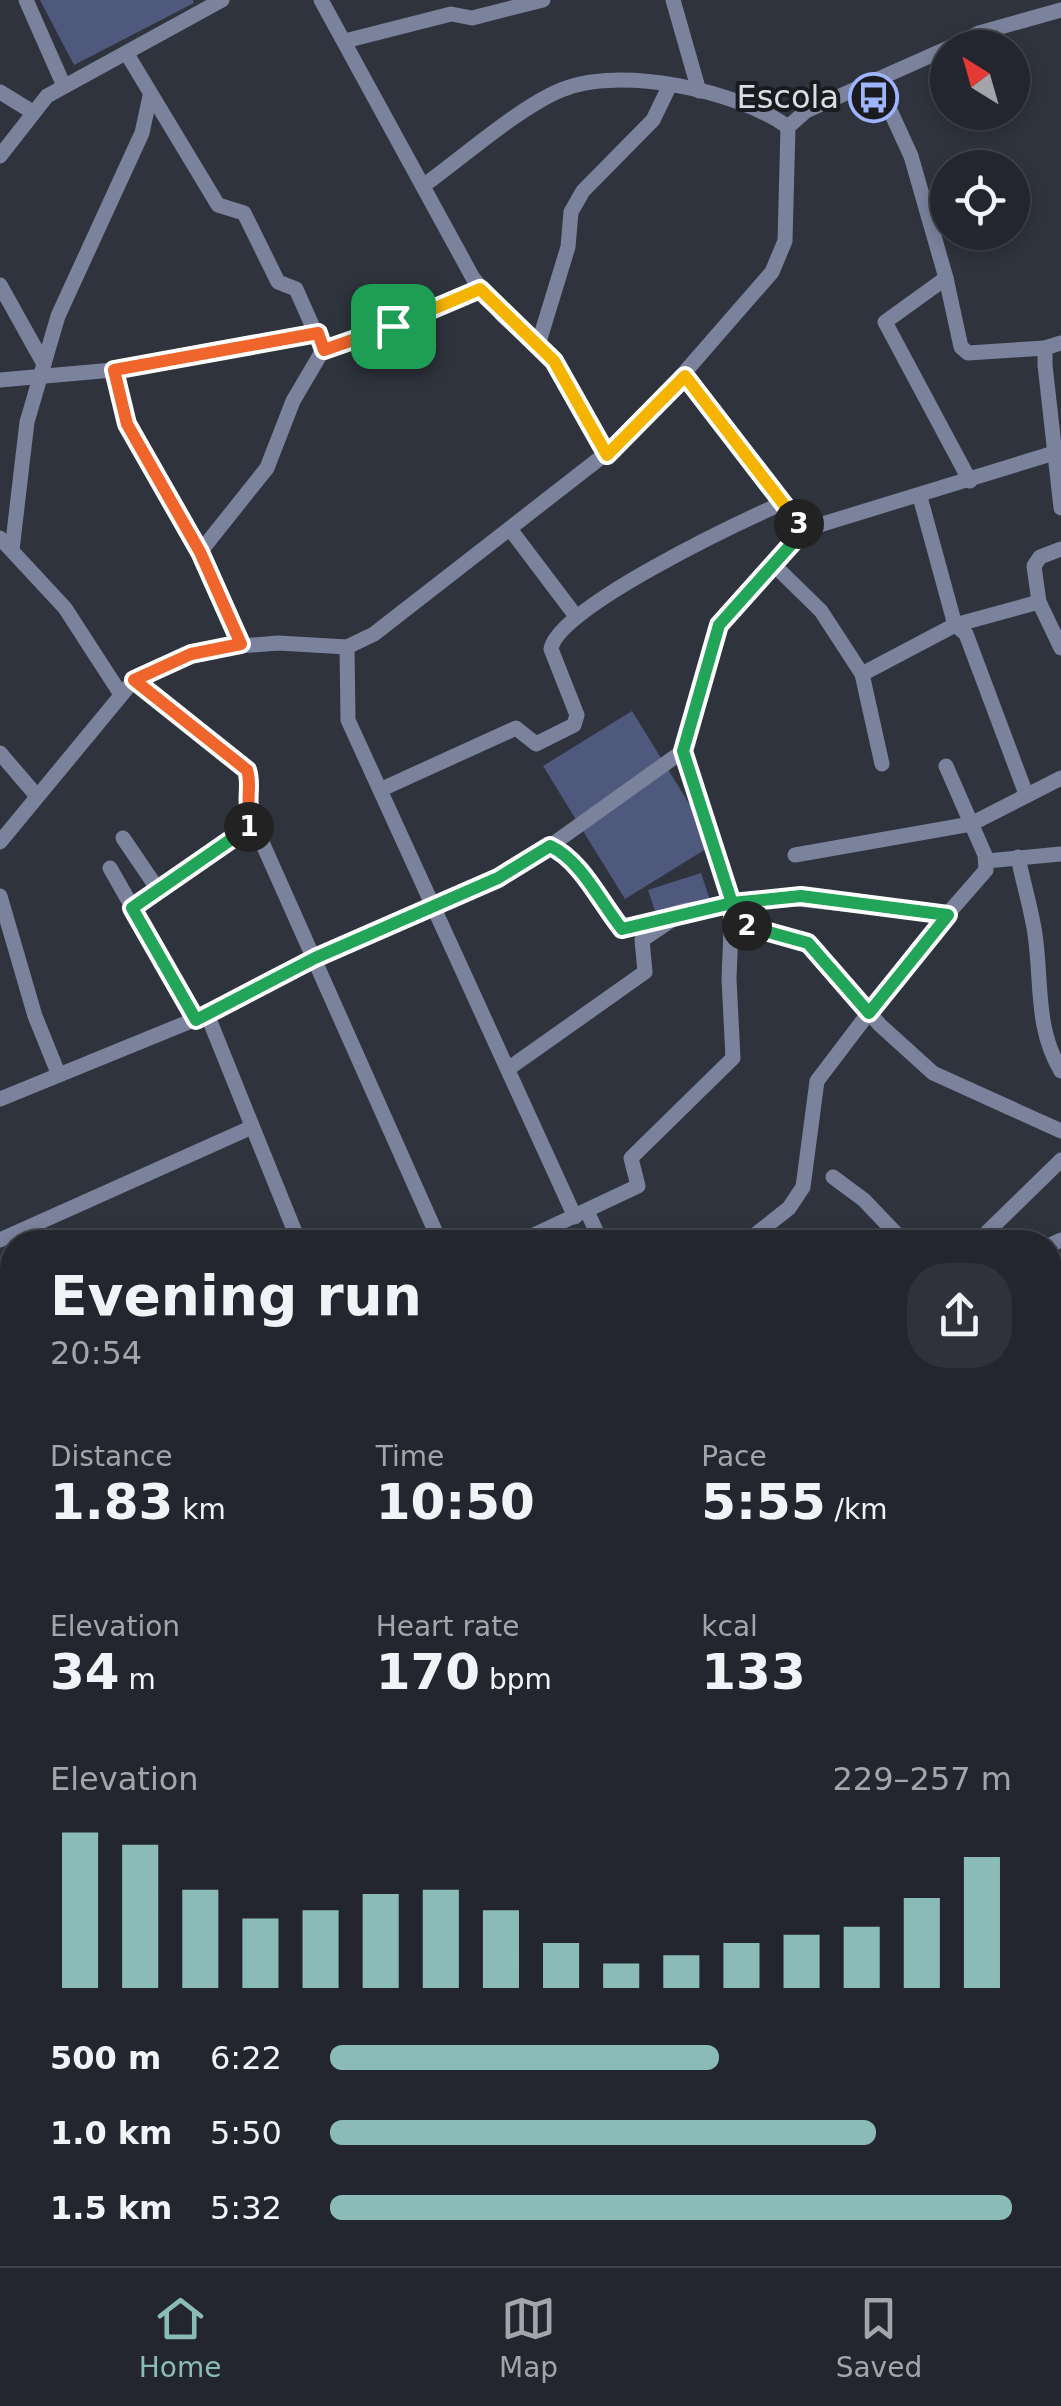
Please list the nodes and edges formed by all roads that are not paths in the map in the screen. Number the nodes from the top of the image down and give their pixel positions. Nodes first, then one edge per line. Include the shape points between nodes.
1 (26, 0) edge
2 (321, 0) edge
3 (543, 0) edge
4 (674, 0) edge
5 (213, 2) edge
6 (521, 3) edge
7 (1061, 10) edge
8 (990, 30) edge
9 (345, 41) junction
10 (127, 54) junction
11 (930, 56) edge
12 (876, 82) junction
13 (64, 86) junction
14 (669, 86) junction
15 (698, 91) junction
16 (150, 96) junction
17 (5, 98) edge
18 (32, 111) junction
19 (788, 127) junction
20 (0, 156) edge
21 (423, 186) junction
22 (946, 278) junction
23 (0, 285) edge
24 (480, 289) junction
25 (318, 333) junction
26 (1053, 345) edge
27 (538, 346) junction
28 (324, 350) junction
29 (42, 370) junction
30 (114, 370) junction
31 (685, 376) junction
32 (0, 380) edge
33 (1054, 453) junction
34 (607, 455) junction
35 (970, 481) junction
36 (920, 497) junction
37 (783, 503) junction
38 (1061, 508) edge
39 (510, 530) junction
40 (804, 530) junction
41 (0, 538) edge
42 (1061, 549) edge
43 (12, 550) junction
44 (200, 552) junction
45 (773, 564) junction
46 (1039, 602) junction
47 (575, 616) junction
48 (954, 625) junction
49 (241, 644) junction
50 (348, 648) junction
51 (1061, 648) edge
52 (862, 674) junction
53 (134, 680) junction
54 (120, 693) junction
55 (683, 751) junction
56 (0, 753) edge
57 (882, 764) dead end
58 (946, 766) dead end
59 (1061, 778) edge
60 (382, 789) junction
61 (1026, 794) junction
62 (36, 795) junction
63 (254, 824) junction
64 (972, 824) junction
65 (123, 838) dead end
66 (0, 842) edge
67 (550, 846) junction
68 (1061, 854) edge
69 (795, 855) dead end
70 (1018, 857) junction
71 (987, 862) junction
72 (110, 868) dead end
73 (157, 888) junction
74 (0, 896) edge
75 (732, 903) junction
76 (434, 906) junction
77 (132, 908) junction
78 (687, 910) junction
79 (948, 915) junction
80 (734, 922) junction
81 (315, 958) junction
82 (869, 1013) junction
83 (202, 1017) junction
84 (508, 1069) junction
85 (1061, 1071) edge
86 (58, 1073) junction
87 (0, 1099) edge
88 (250, 1128) junction
89 (1061, 1131) edge
90 (1061, 1160) edge
91 (833, 1177) dead end
92 (581, 1214) junction
93 (22, 1230) edge
94 (294, 1230) edge
95 (435, 1230) edge
96 (546, 1230) edge
97 (593, 1230) edge
98 (760, 1230) edge
99 (893, 1230) edge
100 (988, 1230) edge

1 - 13 street
2 - 9 street
3 - 6 street
4 - 15 street
5 - 10 street
6 - 9 street
7 - 8 street
9 - 21 street
10 - 13 street
10 - 16 street
11 - 12 street
12 - 19 street via 806,111
12 - 22 street via 910,156
13 - 18 street
14 - 15 street
14 - 21 street via 596,81 561,90
14 - 27 street via 653,120 582,191 570,212 568,247
15 - 19 street via 752,103
16 - 25 street via 218,205 244,213 278,282 296,289
16 - 29 street via 142,133 58,316
17 - 18 street
18 - 20 street
19 - 31 street via 785,241 772,272
21 - 24 street
22 - 26 street via 961,347 968,353
22 - 35 street via 885,322
23 - 29 street
24 - 27 street
24 - 28 street
25 - 28 street
25 - 30 street
26 - 33 street
27 - 34 street via 567,382
28 - 44 street via 293,402 267,468
29 - 30 street
29 - 32 street
29 - 43 street via 28,422
30 - 44 street via 127,424
31 - 34 street
31 - 37 street
33 - 35 street
33 - 38 street
34 - 39 street
35 - 36 street
36 - 40 street
36 - 48 street
37 - 40 street
37 - 47 street
39 - 47 street
39 - 50 street
40 - 45 street
41 - 43 street
42 - 46 street via 1034,563
43 - 54 street via 64,608
44 - 49 street
45 - 52 street via 821,611
45 - 55 street via 719,625
46 - 48 street
46 - 51 street
47 - 60 street via 551,649 577,715 574,725 536,744 516,728
48 - 52 street
48 - 61 street via 966,634
49 - 50 street
49 - 53 street via 191,654
50 - 60 street via 348,720
52 - 57 street
53 - 54 street
53 - 63 street via 247,770 246,802
54 - 62 street
55 - 67 street
55 - 75 street
56 - 62 street
58 - 64 street
59 - 61 street
60 - 76 street
61 - 64 street
62 - 66 street
63 - 73 street
63 - 81 street
64 - 69 street
64 - 71 street
65 - 73 street
67 - 76 street
67 - 78 street via 569,855 622,929
68 - 70 street
70 - 71 street
70 - 85 street via 1034,933 1038,1003
71 - 79 street
72 - 77 street
73 - 77 street
74 - 86 street
75 - 78 street
75 - 79 street via 801,896
75 - 80 street
76 - 81 street
76 - 84 street
77 - 83 street
78 - 84 street via 642,940 645,972
79 - 82 street
80 - 82 street via 808,943
80 - 92 street via 733,1058 631,1158 640,1184
81 - 83 street
81 - 95 street
82 - 89 street via 934,1073
82 - 98 street via 812,1091 814,1118 798,1198
83 - 86 street
83 - 88 street
84 - 92 street
86 - 87 street
88 - 93 street
88 - 94 street
90 - 100 street
91 - 99 street
92 - 96 street
92 - 97 street

